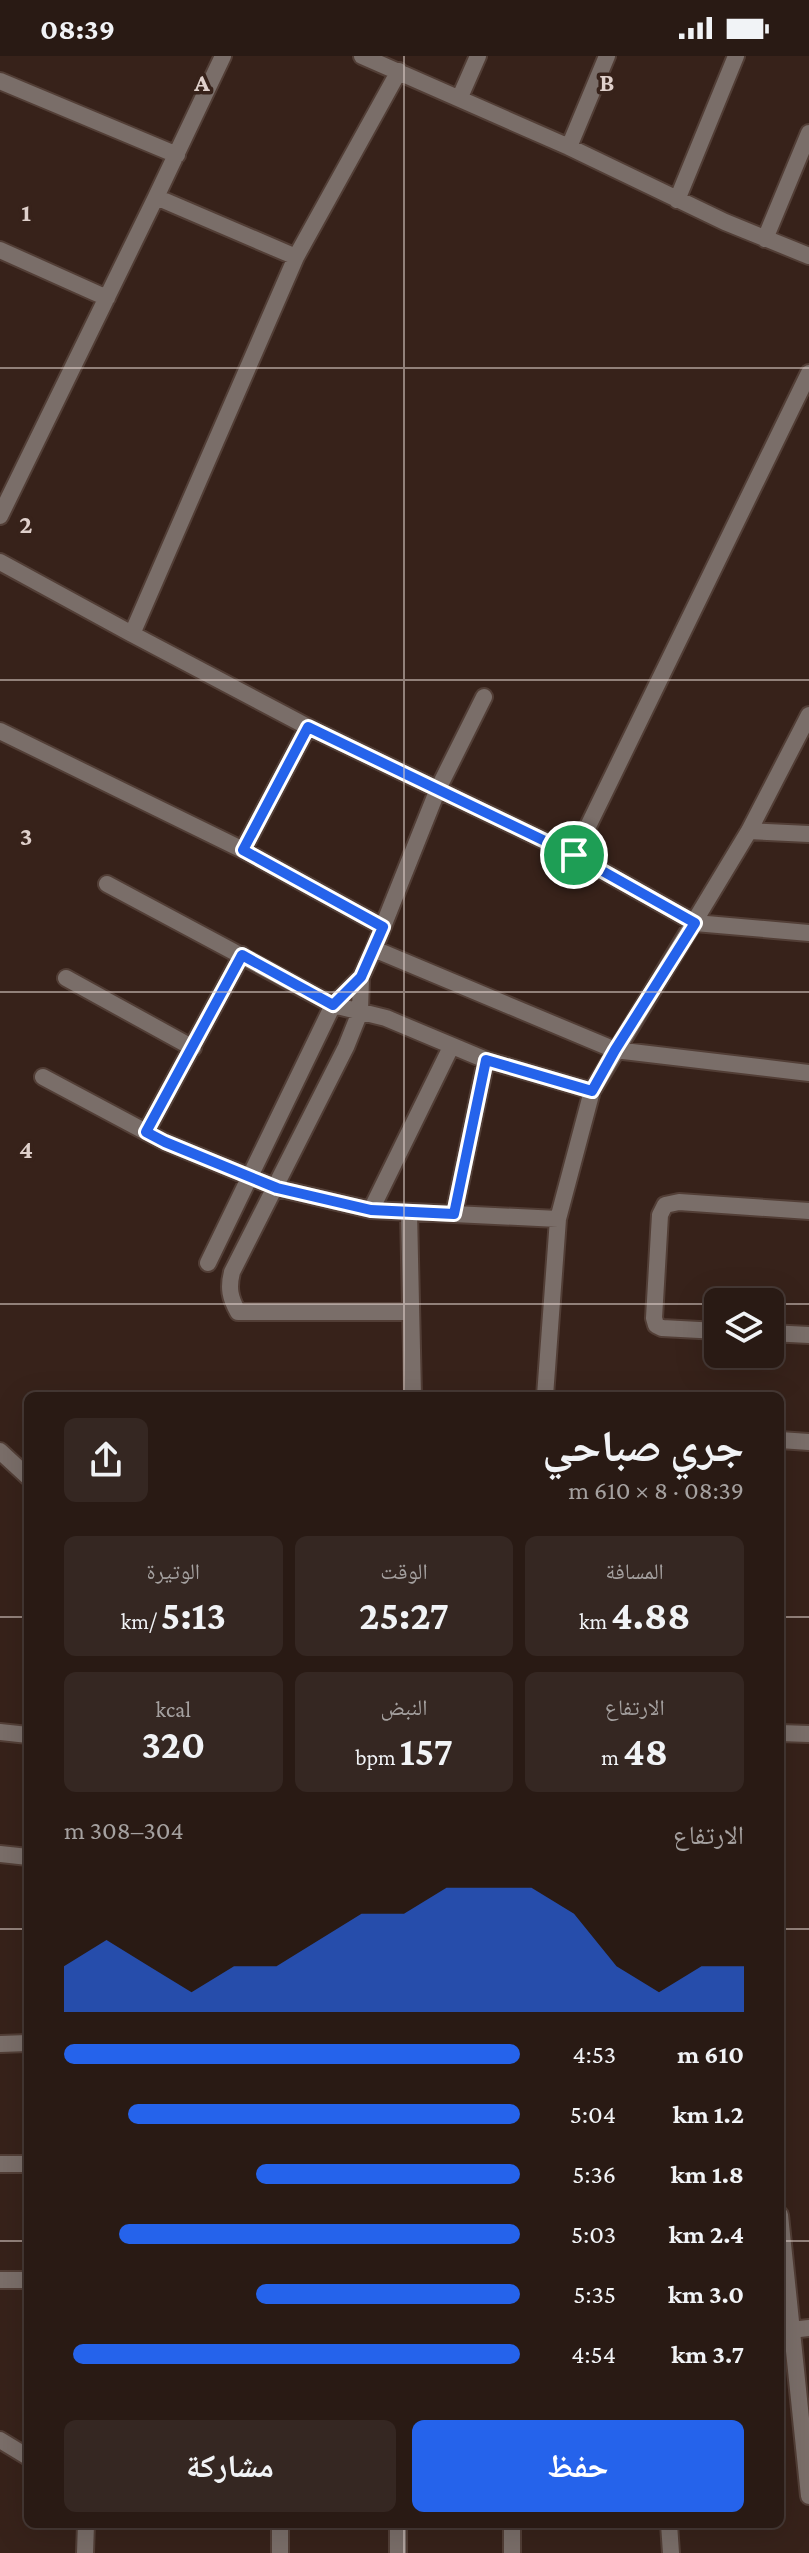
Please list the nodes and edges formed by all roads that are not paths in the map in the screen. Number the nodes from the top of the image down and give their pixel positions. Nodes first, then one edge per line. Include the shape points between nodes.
1 (223, 56) edge
2 (362, 56) edge
3 (478, 56) edge
4 (607, 56) edge
5 (736, 56) edge
6 (393, 64) edge
7 (0, 81) edge
8 (460, 97) junction
9 (809, 133) edge
10 (569, 147) junction
11 (177, 155) junction
12 (156, 197) junction
13 (677, 200) junction
14 (765, 239) junction
15 (0, 250) edge
16 (809, 256) edge
17 (296, 257) junction
18 (107, 298) junction
19 (809, 373) edge
20 (7, 484) edge
21 (0, 516) edge
22 (0, 562) edge
23 (132, 634) junction
24 (484, 697) dead end
25 (809, 715) edge
26 (308, 727) junction
27 (0, 731) edge
28 (438, 789) junction
29 (749, 831) junction
30 (809, 834) edge
31 (243, 850) junction
32 (574, 855) junction
33 (107, 884) dead end
34 (695, 923) junction
35 (383, 927) junction
36 (809, 933) edge
37 (374, 949) junction
38 (242, 955) junction
39 (361, 977) junction
40 (66, 978) dead end
41 (333, 1005) junction
42 (360, 1012) junction
43 (451, 1047) junction
44 (193, 1048) junction
45 (615, 1050) junction
46 (486, 1060) junction
47 (809, 1073) edge
48 (43, 1077) dead end
49 (592, 1091) junction
50 (146, 1132) junction
51 (252, 1177) junction
52 (277, 1188) junction
53 (371, 1210) junction
54 (809, 1211) edge
55 (409, 1212) junction
56 (454, 1214) junction
57 (558, 1219) junction
58 (208, 1263) dead end
59 (409, 1312) junction
60 (704, 1330) edge
61 (784, 1334) edge
62 (809, 1335) edge
63 (413, 1392) edge
64 (545, 1392) edge
65 (784, 1440) edge
66 (809, 1442) edge
67 (0, 1451) edge
68 (24, 1473) edge
69 (0, 1732) edge
70 (784, 1733) edge
71 (809, 1734) edge
72 (24, 1735) edge
73 (0, 1854) edge
74 (24, 1857) edge
75 (24, 2043) edge
76 (0, 2044) edge
77 (0, 2164) edge
78 (24, 2164) edge
79 (0, 2280) edge
80 (24, 2280) edge
81 (784, 2308) edge
82 (809, 2328) edge
83 (785, 2331) edge
84 (0, 2440) edge
85 (24, 2455) edge
86 (809, 2496) edge
87 (86, 2528) edge
88 (280, 2528) edge
89 (398, 2528) edge
90 (512, 2528) edge
91 (669, 2528) edge
92 (85, 2553) edge
93 (280, 2553) edge
94 (398, 2553) edge
95 (512, 2553) edge
96 (671, 2553) edge

1 - 11 street
2 - 6 street
3 - 8 street
4 - 10 street
5 - 13 street
6 - 8 street
6 - 17 street
7 - 11 street
8 - 10 street
9 - 14 street
10 - 13 street
11 - 12 street
12 - 17 street
12 - 18 street
13 - 14 street
14 - 16 street
15 - 18 street
17 - 23 street
18 - 20 street
19 - 32 street
20 - 21 street
22 - 23 street
23 - 26 street
24 - 28 street
25 - 29 street
26 - 28 street
26 - 31 street
27 - 31 street
28 - 32 street
28 - 35 street
29 - 30 street
29 - 34 street
31 - 35 street
32 - 34 street
33 - 38 street
34 - 36 street
34 - 45 street
35 - 37 street
37 - 39 street
37 - 45 street
38 - 41 street
38 - 44 street
39 - 41 street
39 - 42 street
40 - 44 street
41 - 42 street
41 - 51 street
42 - 43 street
42 - 52 street
43 - 46 street
43 - 53 street
44 - 50 street
45 - 47 street
45 - 49 street
46 - 49 street
46 - 56 street
48 - 50 street
49 - 57 street
50 - 51 street
51 - 52 street
51 - 58 street
52 - 53 street
52 - 59 street via 232,1272 228,1285 238,1312
53 - 55 street
54 - 60 street via 665,1205 660,1215 656,1325
55 - 56 street
55 - 59 street
56 - 57 street
57 - 64 street
59 - 63 street
61 - 62 street
65 - 66 street
67 - 68 street
69 - 72 street
70 - 71 street
73 - 74 street
75 - 76 street
77 - 78 street
79 - 80 street
81 - 83 street
82 - 83 street
83 - 86 street
84 - 85 street
87 - 92 street
88 - 93 street
89 - 94 street
90 - 95 street
91 - 96 street

